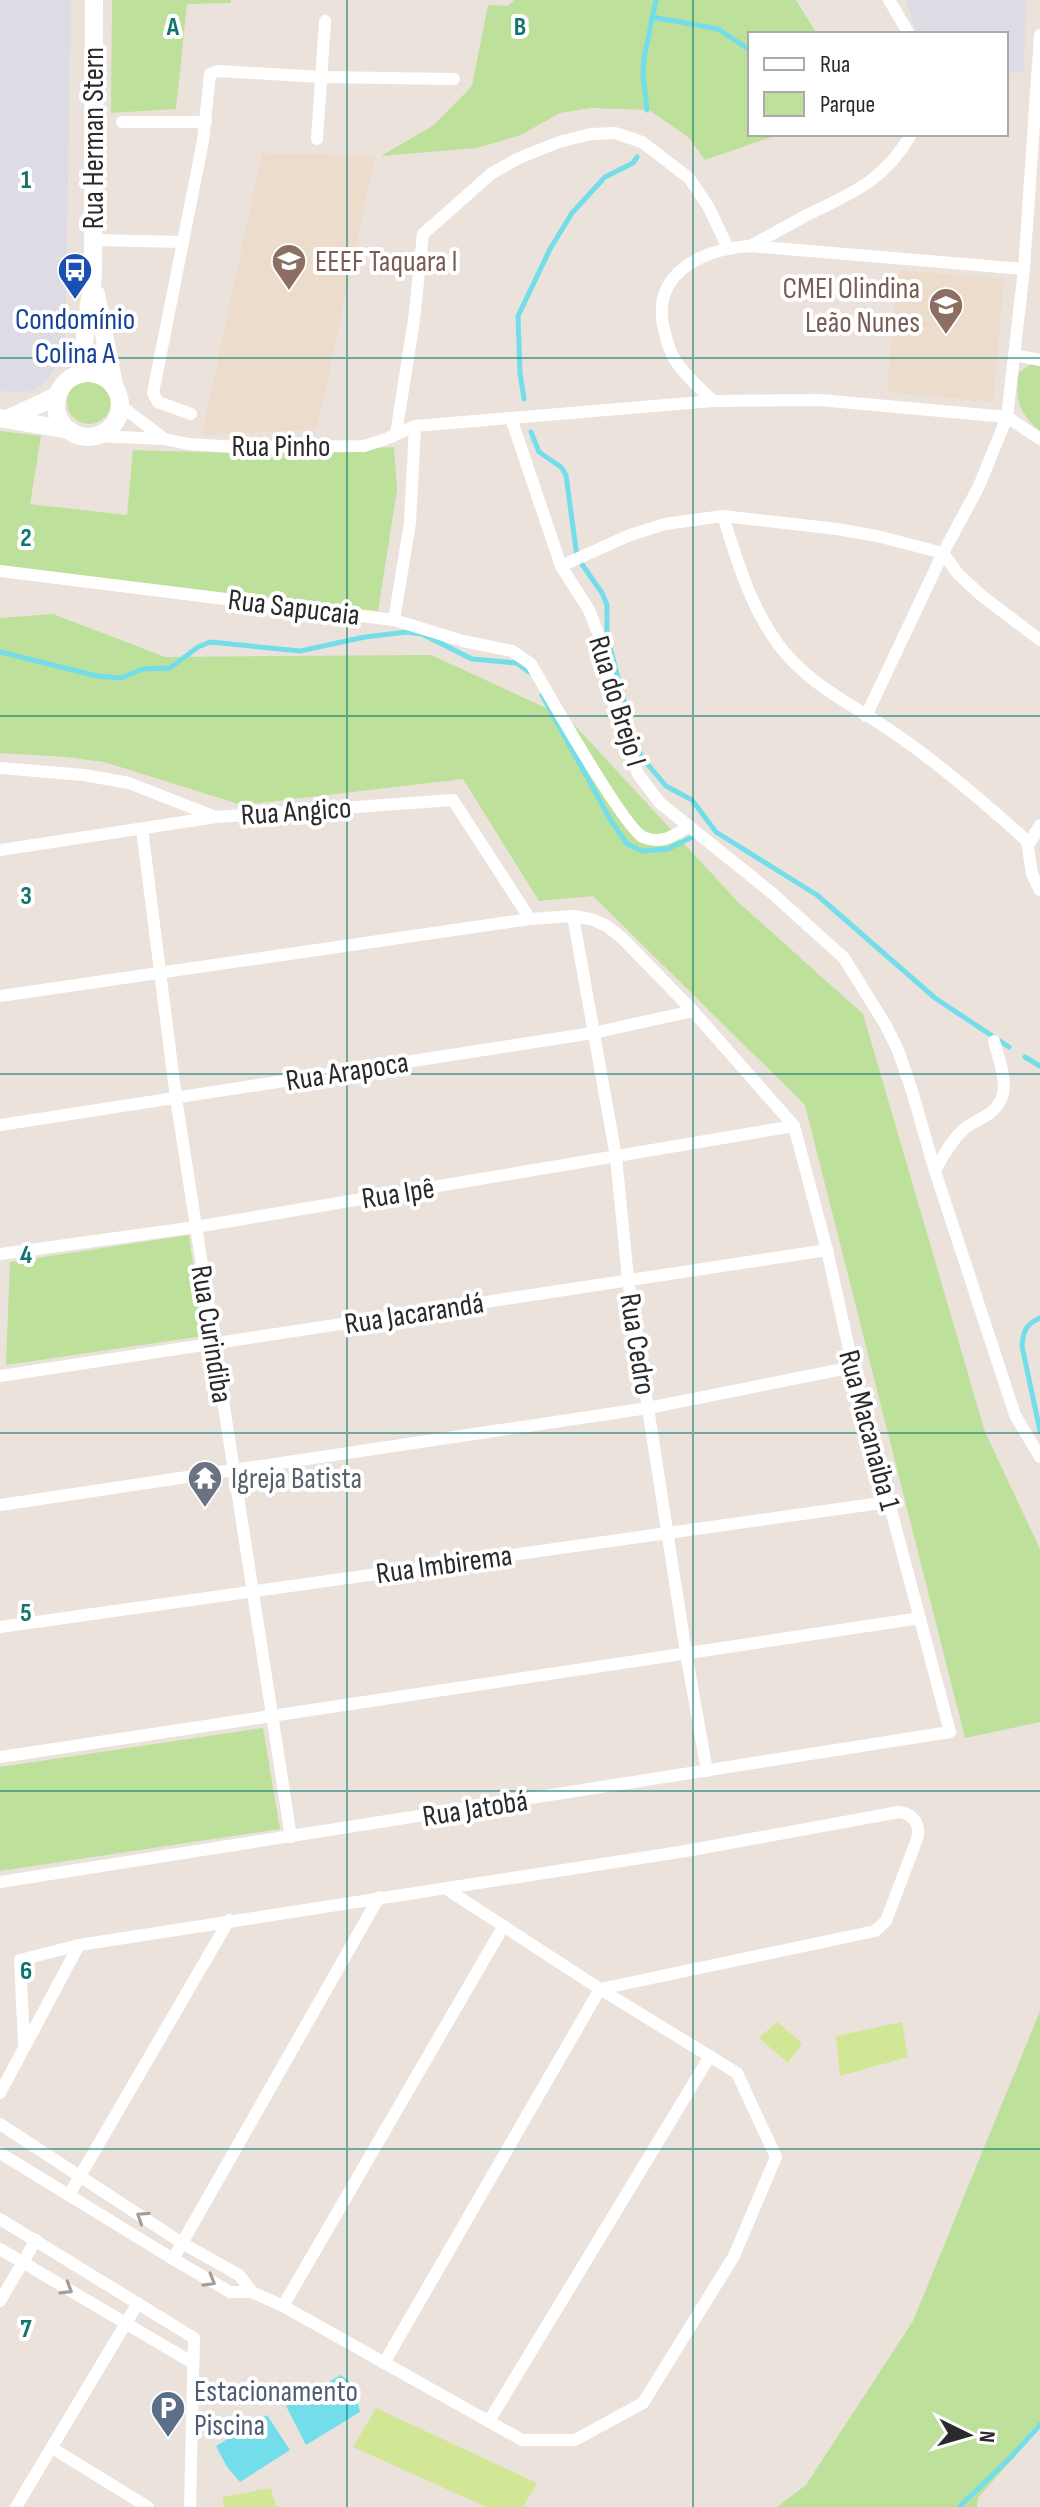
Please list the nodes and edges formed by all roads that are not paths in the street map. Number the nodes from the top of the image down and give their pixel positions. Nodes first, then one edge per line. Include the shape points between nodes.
1 (94, 0) edge
2 (889, 0) edge
3 (325, 21) dead end
4 (908, 32) edge
5 (1040, 35) edge
6 (321, 77) junction
7 (454, 79) dead end
8 (122, 122) dead end
9 (206, 122) junction
10 (910, 136) edge
11 (317, 139) dead end
12 (93, 240) junction
13 (182, 242) junction
14 (750, 246) junction
15 (728, 248) junction
16 (1024, 269) junction
17 (93, 276) junction
18 (1014, 355) junction
19 (1040, 360) edge
20 (80, 373) junction
21 (114, 385) junction
22 (57, 396) junction
23 (713, 401) junction
24 (121, 406) junction
25 (191, 414) dead end
26 (1007, 417) junction
27 (4, 418) edge
28 (511, 418) junction
29 (415, 426) junction
30 (69, 430) junction
31 (396, 434) junction
32 (95, 436) junction
33 (164, 439) junction
34 (1040, 439) edge
35 (723, 516) junction
36 (943, 553) junction
37 (561, 566) junction
38 (0, 571) edge
39 (394, 620) junction
40 (1040, 640) edge
41 (866, 716) junction
42 (0, 768) edge
43 (216, 817) junction
44 (1040, 825) edge
45 (689, 826) junction
46 (142, 829) junction
47 (1029, 844) junction
48 (0, 850) edge
49 (1040, 890) edge
50 (573, 916) junction
51 (530, 919) junction
52 (160, 973) junction
53 (0, 996) edge
54 (693, 1011) junction
55 (593, 1033) junction
56 (994, 1041) dead end
57 (176, 1098) junction
58 (0, 1125) edge
59 (794, 1126) junction
60 (616, 1157) junction
61 (935, 1171) junction
62 (196, 1227) junction
63 (827, 1250) junction
64 (0, 1254) edge
65 (628, 1279) junction
66 (214, 1345) junction
67 (853, 1367) junction
68 (0, 1376) edge
69 (648, 1408) junction
70 (1040, 1457) edge
71 (234, 1471) junction
72 (888, 1502) junction
73 (0, 1505) edge
74 (667, 1533) junction
75 (252, 1591) junction
76 (920, 1618) junction
77 (0, 1627) edge
78 (686, 1653) junction
79 (272, 1716) junction
80 (950, 1732) joint
81 (0, 1757) edge
82 (707, 1771) junction
83 (291, 1837) junction
84 (0, 1882) edge
85 (445, 1888) junction
86 (379, 1897) junction
87 (229, 1920) junction
88 (503, 1927) junction
89 (79, 1945) junction
90 (600, 1989) junction
91 (24, 2047) junction
92 (710, 2056) junction
93 (0, 2093) edge
94 (0, 2124) edge
95 (0, 2153) edge
96 (80, 2176) junction
97 (69, 2195) junction
98 (0, 2219) edge
99 (36, 2240) junction
100 (182, 2243) junction
101 (0, 2249) edge
102 (173, 2259) junction
103 (23, 2263) junction
104 (252, 2292) junction
105 (0, 2301) edge
106 (138, 2303) junction
107 (283, 2306) junction
108 (125, 2325) junction
109 (193, 2363) junction
110 (384, 2363) junction
111 (489, 2421) junction
112 (52, 2448) junction
113 (16, 2507) edge
114 (148, 2507) edge
115 (190, 2507) edge

1 - 12 street, Rua Herman Stern
2 - 4 street
3 - 6 street
5 - 16 street
6 - 7 street
6 - 9 street via 213,72
6 - 11 street
8 - 9 street
9 - 13 street
10 - 14 street via 901,152 853,194
12 - 13 street
12 - 17 street, Rua Herman Stern
13 - 25 street via 153,393 158,402
14 - 15 street
14 - 16 street
15 - 23 street via 711,252 676,274 665,291 661,315 673,358
15 - 31 street via 689,178 630,136 591,134 559,142 492,173 423,234
16 - 18 street
17 - 20 street, Rua Herman Stern
17 - 21 street, Rua Herman Stern
18 - 19 street
18 - 26 street
20 - 21 street via 96,373
20 - 22 street
21 - 24 street
22 - 27 street
22 - 30 street via 58,415
23 - 26 street, Rua Pinho via 820,400
23 - 28 street, Rua Pinho
24 - 32 street via 111,428
24 - 33 street, Rua Pinho
26 - 34 street
26 - 36 street via 979,486
27 - 30 street
28 - 29 street, Rua Pinho
28 - 37 street, Rua do Brejo I
29 - 31 street, Rua Pinho
29 - 39 street, Rua Sapucaia via 410,523
30 - 32 street
31 - 33 street, Rua Pinho via 364,446 238,447
32 - 33 street, Rua Pinho
35 - 36 street via 850,531
35 - 37 street via 653,528
35 - 41 street via 744,582 779,646 821,686
36 - 40 street via 982,596
36 - 41 street
37 - 45 street, Rua do Brejo I via 598,633 617,716 638,774 660,803
38 - 39 street, Rua Sapucaia
39 - 45 street via 512,651 531,664 640,836 667,840
41 - 47 street via 912,746
42 - 43 street via 129,783
43 - 46 street, Rua Angico
43 - 51 street, Rua Angico via 453,800
44 - 47 street
45 - 61 street, Rua do Brejo I via 844,958 898,1050
46 - 48 street, Rua Angico
46 - 52 street, Rua Curindiba
47 - 49 street via 1032,874
50 - 51 street
50 - 54 street via 607,926
50 - 55 street, Rua Cedro
51 - 52 street
52 - 53 street
52 - 57 street, Rua Curindiba
54 - 55 street, Rua Arapoca
54 - 59 street
55 - 57 street, Rua Arapoca
55 - 60 street, Rua Cedro
56 - 61 street via 1003,1096 985,1119 967,1127 947,1147
57 - 58 street, Rua Arapoca
57 - 62 street, Rua Curindiba
59 - 60 street, Rua Ipê
59 - 63 street, Rua Macanaiba 1
60 - 62 street, Rua Ipê
60 - 65 street, Rua Cedro
61 - 70 street, Rua do Brejo I via 1015,1415
62 - 64 street, Rua Ipê
62 - 66 street, Rua Curindiba
63 - 65 street, Rua Jacarandá
63 - 67 street, Rua Macanaiba 1
65 - 66 street, Rua Jacarandá
65 - 69 street, Rua Cedro
66 - 68 street, Rua Jacarandá
66 - 71 street, Rua Curindiba
67 - 69 street
67 - 72 street, Rua Macanaiba 1
69 - 71 street
69 - 74 street, Rua Cedro
71 - 73 street
71 - 75 street, Rua Curindiba
72 - 74 street, Rua Imbirema
72 - 76 street, Rua Macanaiba 1
74 - 75 street, Rua Imbirema
74 - 78 street, Rua Cedro
75 - 77 street, Rua Imbirema
75 - 79 street, Rua Curindiba
76 - 78 street
76 - 80 street, Rua Macanaiba 1
78 - 79 street
78 - 82 street, Rua Cedro
79 - 81 street
79 - 83 street, Rua Curindiba
80 - 82 street, Rua Jatobá
82 - 83 street, Rua Jatobá
83 - 84 street, Rua Jatobá
85 - 86 street
85 - 88 street
85 - 90 street via 899,1812 916,1820 917,1839 886,1921 875,1931
86 - 87 street
86 - 100 street
87 - 89 street
87 - 96 street
88 - 90 street
88 - 107 street
89 - 91 street
89 - 91 street via 20,1960
90 - 92 street
90 - 110 street
91 - 93 street
92 - 111 street
92 - 111 street via 737,2073 776,2157 734,2256 643,2403 575,2440 522,2440
94 - 96 street
95 - 97 street
96 - 97 street
100 -> 96 street
97 - 102 street
98 - 99 street
99 - 103 street
99 - 106 street
100 - 102 street
100 - 104 street via 239,2275
101 - 103 street
102 -> 104 street via 230,2292
103 - 105 street
103 -> 108 street
104 - 107 street
106 - 108 street
106 - 109 street via 194,2338
107 - 110 street
108 - 109 street
108 - 112 street
109 - 115 street
110 - 111 street
112 - 113 street
112 - 114 street

